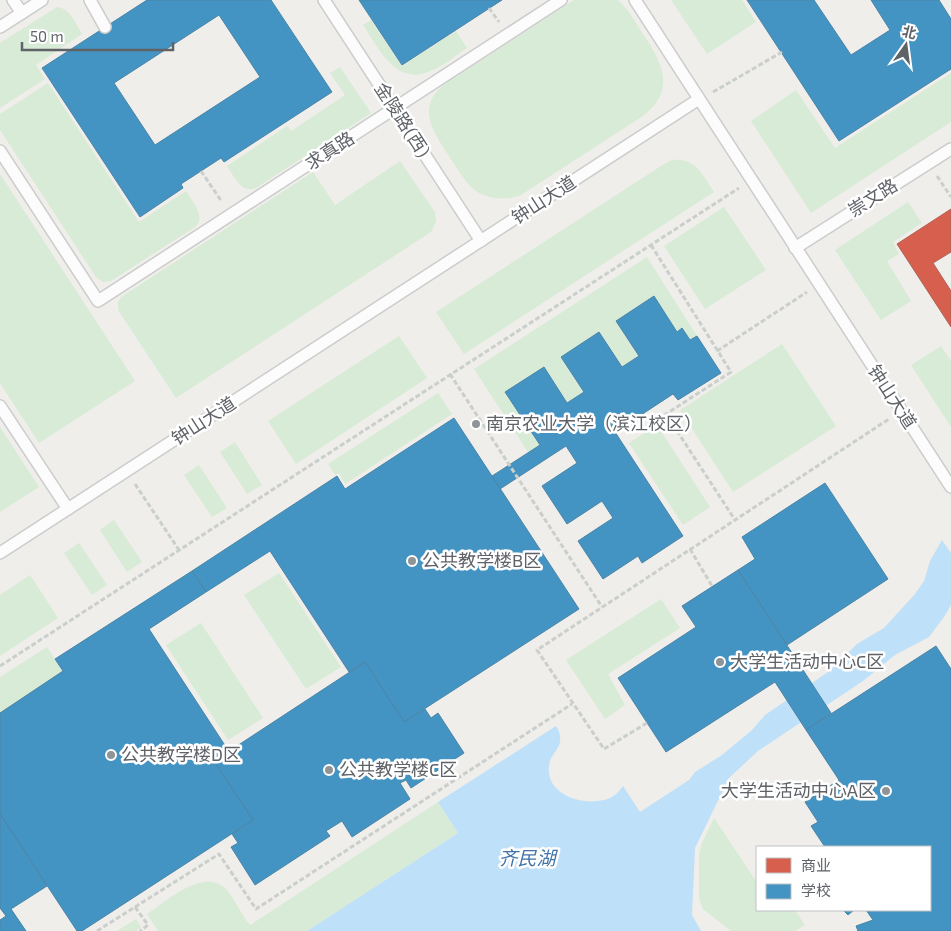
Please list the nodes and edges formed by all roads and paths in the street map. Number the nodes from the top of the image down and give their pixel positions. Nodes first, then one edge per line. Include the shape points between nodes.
1 (13, 0) edge
2 (42, 0) edge
3 (90, 0) edge
4 (324, 0) edge
5 (561, 0) edge
6 (635, 0) edge
7 (22, 13) junction
8 (0, 27) edge
9 (105, 27) dead end
10 (782, 52) dead end
11 (699, 99) junction
12 (395, 108) junction
13 (951, 149) edge
14 (0, 151) edge
15 (929, 163) junction
16 (201, 171) dead end
17 (752, 179) junction
18 (951, 196) edge
19 (231, 215) junction
20 (481, 241) junction
21 (651, 245) junction
22 (796, 248) junction
23 (820, 284) junction
24 (717, 351) junction
25 (450, 374) junction
26 (0, 406) edge
27 (902, 411) junction
28 (127, 471) junction
29 (951, 488) edge
30 (68, 509) junction
31 (735, 520) junction
32 (690, 549) junction
33 (179, 550) junction
34 (0, 553) edge
35 (712, 586) dead end
36 (602, 607) junction
37 (0, 666) edge
38 (572, 704) junction
39 (647, 723) dead end
40 (135, 907) junction
41 (97, 931) edge
42 (140, 931) edge

1 - 7 lane
2 - 7 lane
3 - 9 lane
4 - 12 lane, 金陵路(西)
5 - 12 lane, 求真路
6 - 11 lane
7 - 8 lane
10 - 11 path
11 - 17 lane, 钟山大道
11 - 20 lane, 钟山大道
12 - 19 lane, 求真路
12 - 20 lane, 金陵路(西)
13 - 15 lane, 崇文路
14 - 19 lane, 求真路 via 98,301
15 - 18 path
15 - 22 lane, 崇文路
16 - 19 path
17 - 21 path
17 - 22 lane, 钟山大道
20 - 28 lane, 钟山大道
21 - 24 path
21 - 25 path
22 - 23 lane, 钟山大道
23 - 24 path
23 - 27 lane, 钟山大道
24 - 31 path via 731,372 666,414
25 - 33 path
25 - 36 path
26 - 30 lane
27 - 29 lane, 钟山大道
27 - 31 path
28 - 30 lane, 钟山大道
28 - 33 path
30 - 34 lane, 钟山大道
31 - 32 path
32 - 35 path
32 - 36 path
33 - 37 path
36 - 38 path via 537,650
38 - 39 path via 604,749
38 - 40 path via 256,909 219,854
40 - 41 path
40 - 42 path via 148,925

